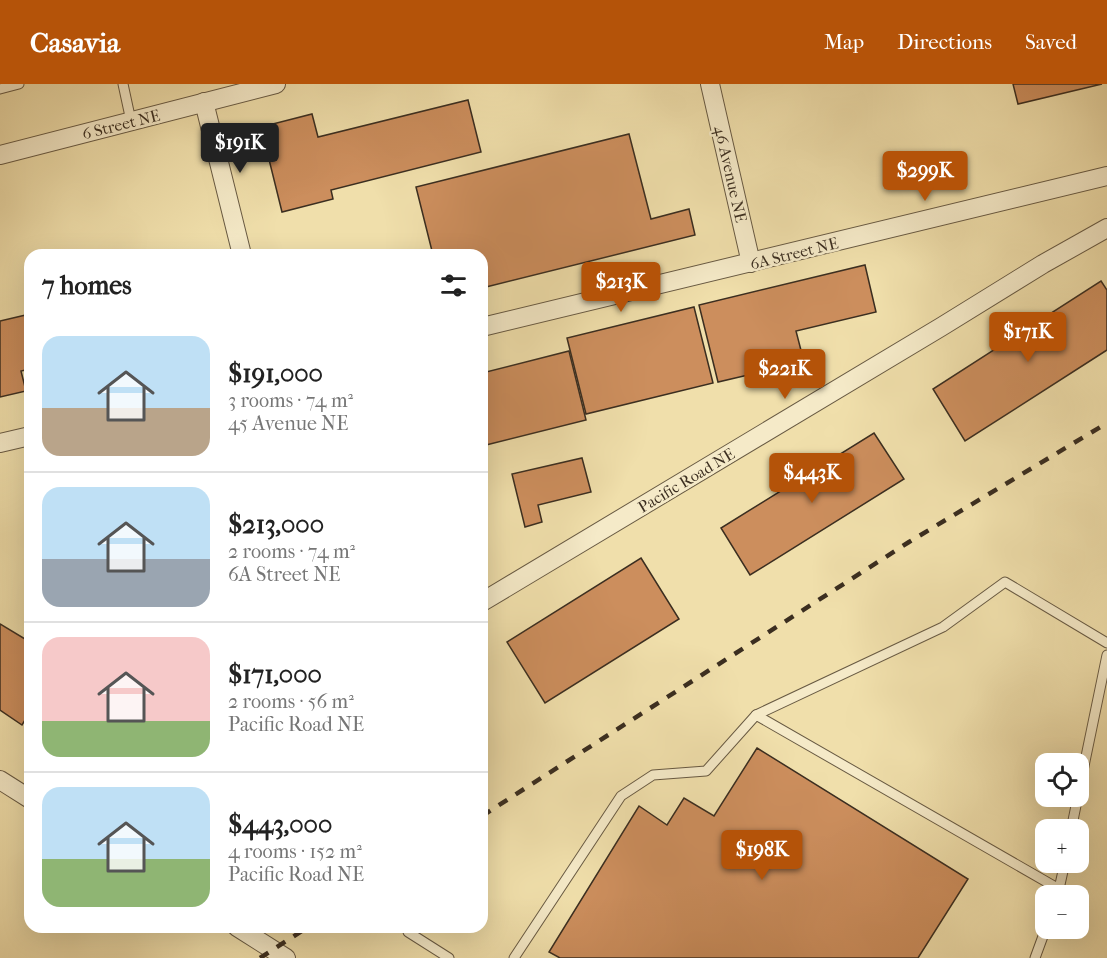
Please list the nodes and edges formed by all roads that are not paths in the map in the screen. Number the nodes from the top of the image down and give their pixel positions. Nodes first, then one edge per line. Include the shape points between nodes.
1 (19, 84) edge
2 (123, 84) edge
3 (276, 84) edge
4 (710, 84) edge
5 (0, 89) edge
6 (204, 102) junction
7 (131, 121) junction
8 (0, 155) edge
9 (1107, 176) edge
10 (1107, 228) edge
11 (241, 249) edge
12 (751, 263) junction
13 (488, 326) edge
14 (24, 437) edge
15 (0, 443) edge
16 (488, 598) edge
17 (1107, 644) edge
18 (1107, 655) edge
19 (756, 715) junction
20 (1087, 753) edge
21 (0, 780) edge
22 (24, 795) edge
23 (1046, 885) edge
24 (246, 933) edge
25 (410, 933) edge
26 (1042, 939) edge
27 (286, 958) edge
28 (449, 958) edge
29 (514, 958) edge
30 (1035, 958) edge

1 - 5 lane
2 - 7 lane
3 - 6 street, 6 Street NE
4 - 12 street, 46 Avenue NE
6 - 7 street, 6 Street NE
6 - 11 street
7 - 8 street, 6 Street NE
9 - 12 street, 6A Street NE
10 - 16 street, Pacific Road NE
12 - 13 street, 6A Street NE
14 - 15 street
17 - 19 lane via 1005,582 943,627
18 - 20 lane
19 - 23 lane
19 - 29 lane via 706,771 653,775 621,796
21 - 22 street
24 - 27 street
25 - 28 lane
26 - 30 lane

